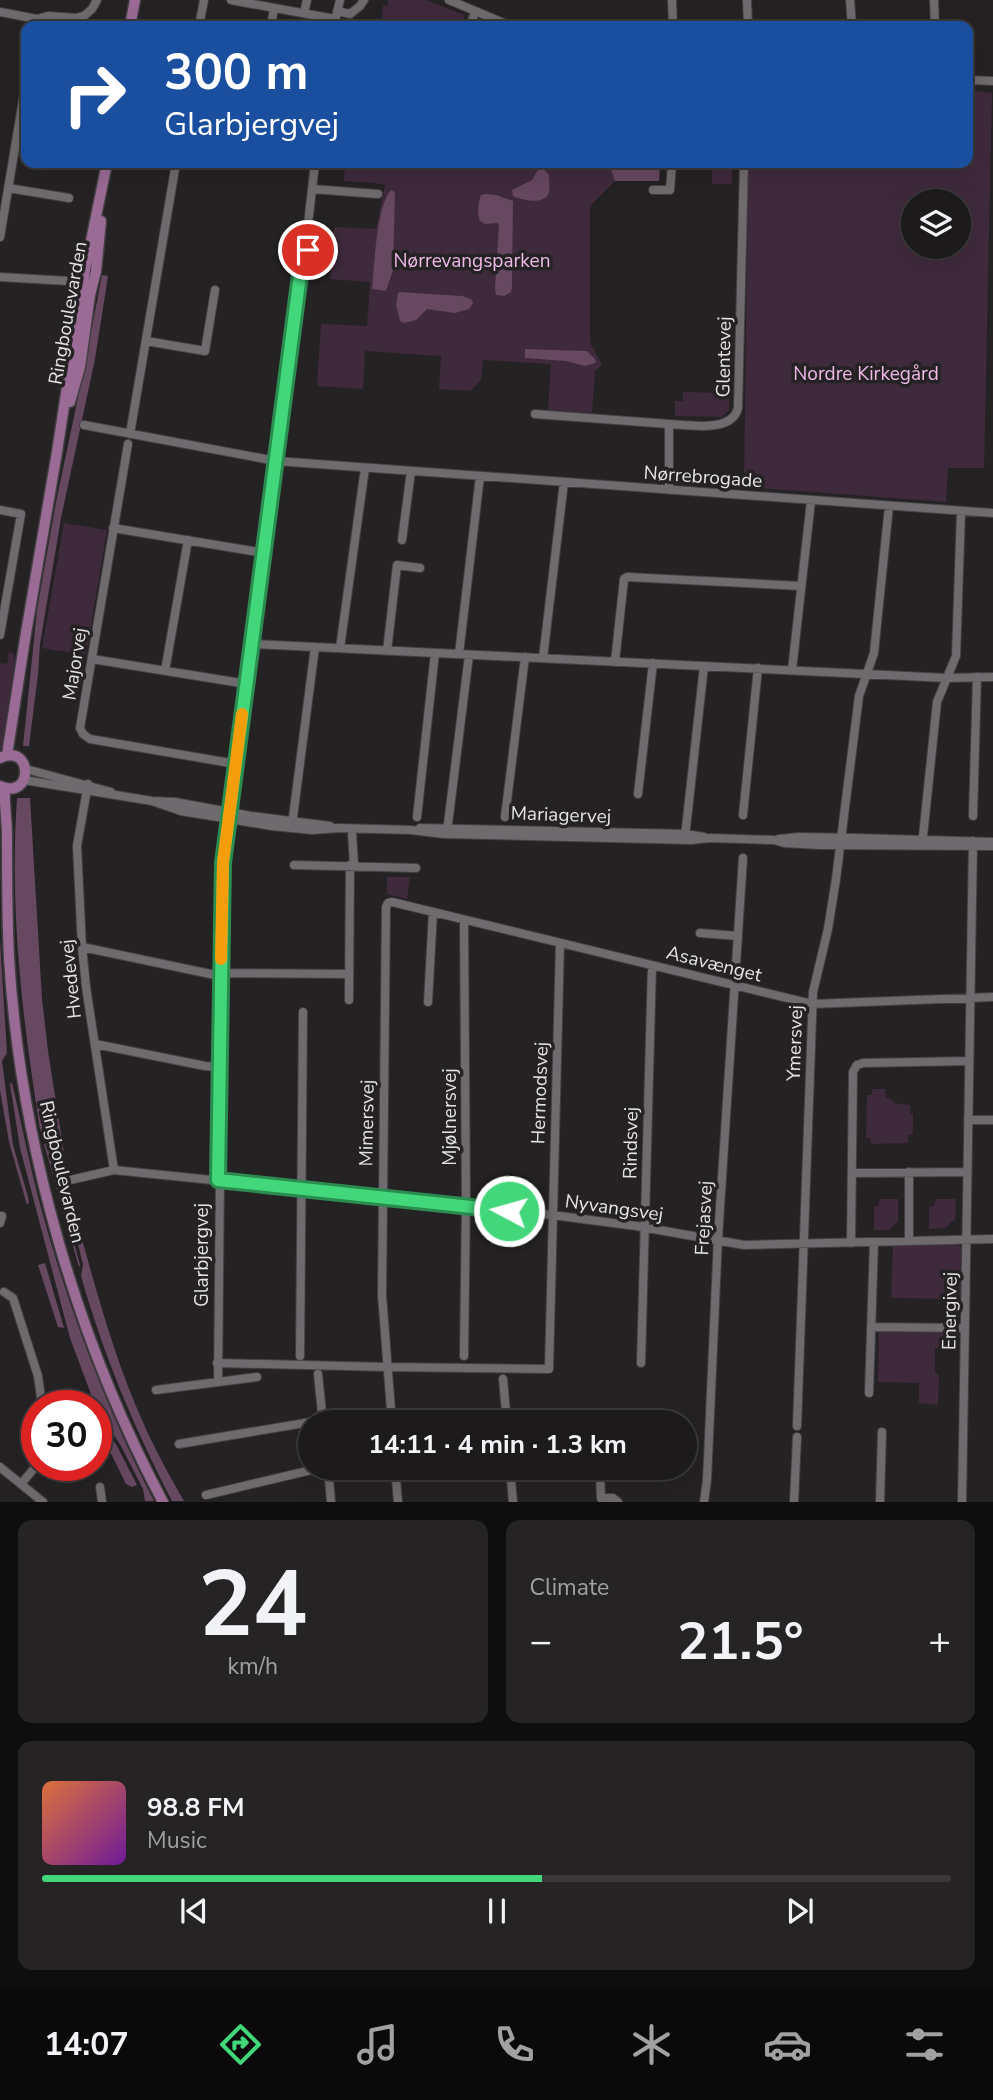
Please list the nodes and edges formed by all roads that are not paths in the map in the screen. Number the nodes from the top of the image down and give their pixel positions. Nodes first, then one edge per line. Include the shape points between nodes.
1 (97, 0) edge
2 (135, 0) edge
3 (204, 0) edge
4 (232, 0) edge
5 (307, 0) edge
6 (340, 0) edge
7 (364, 0) edge
8 (449, 0) edge
9 (672, 0) edge
10 (747, 0) edge
11 (850, 0) edge
12 (934, 0) edge
13 (273, 5) edge
14 (0, 12) edge
15 (475, 12) junction
16 (304, 13) junction
17 (335, 19) edge
18 (32, 21) edge
19 (38, 21) edge
20 (131, 21) edge
21 (201, 21) edge
22 (472, 21) edge
23 (498, 21) edge
24 (673, 21) edge
25 (748, 21) edge
26 (852, 21) edge
27 (935, 21) edge
28 (973, 80) edge
29 (993, 81) edge
30 (21, 119) edge
31 (106, 168) edge
32 (175, 168) edge
33 (314, 168) edge
34 (671, 168) edge
35 (744, 168) edge
36 (8, 188) junction
37 (312, 189) junction
38 (653, 190) dead end
39 (378, 194) dead end
40 (69, 198) dead end
41 (0, 237) edge
42 (0, 276) edge
43 (88, 282) junction
44 (215, 290) dead end
45 (146, 341) junction
46 (535, 414) dead end
47 (668, 424) junction
48 (84, 425) dead end
49 (130, 434) junction
50 (128, 444) dead end
51 (275, 461) junction
52 (365, 468) junction
53 (411, 471) junction
54 (480, 476) junction
55 (564, 482) junction
56 (669, 490) junction
57 (811, 501) junction
58 (889, 506) junction
59 (0, 510) edge
60 (961, 512) junction
61 (993, 513) edge
62 (113, 528) junction
63 (188, 540) junction
64 (402, 540) dead end
65 (264, 553) junction
66 (420, 568) dead end
67 (801, 586) junction
68 (0, 635) edge
69 (252, 644) junction
70 (315, 647) junction
71 (340, 648) junction
72 (387, 650) junction
73 (436, 653) junction
74 (459, 654) junction
75 (469, 654) junction
76 (525, 657) junction
77 (543, 658) junction
78 (92, 659) junction
79 (615, 662) junction
80 (653, 663) junction
81 (704, 666) junction
82 (758, 668) junction
83 (792, 670) junction
84 (165, 671) junction
85 (866, 674) junction
86 (977, 677) junction
87 (993, 677) edge
88 (947, 678) junction
89 (247, 684) junction
90 (7, 757) edge
91 (236, 764) junction
92 (25, 774) junction
93 (6, 787) edge
94 (87, 787) junction
95 (638, 794) dead end
96 (743, 815) dead end
97 (228, 816) junction
98 (973, 816) dead end
99 (417, 817) dead end
100 (505, 817) dead end
101 (292, 824) junction
102 (447, 831) junction
103 (352, 833) dead end
104 (685, 837) junction
105 (841, 841) junction
106 (922, 843) junction
107 (973, 844) junction
108 (993, 844) edge
109 (743, 858) dead end
110 (294, 865) dead end
111 (352, 865) junction
112 (416, 868) dead end
113 (386, 907) joint
114 (433, 912) junction
115 (464, 920) junction
116 (700, 933) dead end
117 (738, 936) junction
118 (560, 943) junction
119 (82, 947) junction
120 (652, 965) junction
121 (349, 974) junction
122 (220, 975) junction
123 (735, 986) junction
124 (993, 997) edge
125 (970, 998) junction
126 (349, 1000) dead end
127 (428, 1002) dead end
128 (812, 1004) junction
129 (303, 1012) dead end
130 (94, 1044) junction
131 (969, 1061) junction
132 (220, 1067) junction
133 (968, 1120) junction
134 (993, 1120) edge
135 (114, 1170) junction
136 (909, 1172) junction
137 (967, 1172) junction
138 (852, 1173) junction
139 (218, 1180) junction
140 (66, 1181) dead end
141 (301, 1189) junction
142 (383, 1198) junction
143 (466, 1206) junction
144 (552, 1215) junction
145 (0, 1216) edge
146 (0, 1223) edge
147 (645, 1228) junction
148 (967, 1239) junction
149 (993, 1239) edge
150 (718, 1241) junction
151 (909, 1241) junction
152 (874, 1242) junction
153 (851, 1243) junction
154 (804, 1244) junction
155 (4, 1292) dead end
156 (871, 1327) junction
157 (965, 1328) junction
158 (300, 1356) dead end
159 (464, 1356) dead end
160 (218, 1363) junction
161 (641, 1363) dead end
162 (387, 1367) junction
163 (318, 1374) dead end
164 (257, 1377) dead end
165 (503, 1379) dead end
166 (218, 1382) junction
167 (40, 1390) edge
168 (156, 1390) dead end
169 (869, 1393) dead end
170 (322, 1410) edge
171 (391, 1410) edge
172 (506, 1410) edge
173 (298, 1425) edge
174 (797, 1426) dead end
175 (882, 1432) dead end
176 (797, 1437) dead end
177 (179, 1444) dead end
178 (0, 1467) edge
179 (298, 1473) edge
180 (329, 1480) edge
181 (396, 1480) edge
182 (511, 1480) edge
183 (600, 1480) edge
184 (24, 1481) edge
185 (22, 1484) junction
186 (100, 1487) dead end
187 (206, 1495) dead end
188 (43, 1502) edge
189 (102, 1502) edge
190 (163, 1502) edge
191 (331, 1502) edge
192 (398, 1502) edge
193 (513, 1502) edge
194 (618, 1502) edge
195 (704, 1502) edge
196 (794, 1502) edge
197 (880, 1502) edge
198 (962, 1502) edge

1 - 19 street via 84,16 48,16
2 - 20 main road
3 - 21 street
4 - 13 street
5 - 16 street
6 - 17 street
7 - 17 street via 350,14
8 - 15 street
9 - 24 street
10 - 25 street
11 - 26 street
12 - 27 street
13 - 16 street
14 - 18 street
15 - 22 street
15 - 23 street
16 - 17 street
28 - 29 street
30 - 36 street
31 - 43 main road, Ringboulevarden via 98,247
32 - 45 street
33 - 37 street, Glarbjergvej
34 - 38 street via 670,190
35 - 47 street, Glentevej via 737,415 722,425
36 - 40 street
36 - 41 street
37 - 39 street
37 - 51 street, Glarbjergvej via 311,236 300,275
42 - 43 street
43 - 90 main road, Ringboulevarden via 80,367 57,452
44 - 45 street via 205,351
45 - 49 street
46 - 47 street
47 - 56 street
48 - 49 street, Nørrebrogade
49 - 51 street, Nørrebrogade
50 - 62 street, Majorvej
51 - 52 street, Nørrebrogade
51 - 65 street, Glarbjergvej
52 - 53 street, Nørrebrogade
52 - 71 street
53 - 54 street, Nørrebrogade
53 - 64 street
54 - 55 street, Nørrebrogade
54 - 74 street
55 - 56 street, Nørrebrogade
55 - 77 street
56 - 57 street, Nørrebrogade
57 - 58 street, Nørrebrogade
57 - 67 street
58 - 60 street, Nørrebrogade
58 - 85 street, Ymersvej via 874,653
59 - 68 street via 21,514
60 - 61 street, Nørrebrogade
60 - 88 street via 956,656
62 - 63 street
62 - 78 street, Majorvej
63 - 65 street
63 - 84 street
65 - 69 street, Glarbjergvej
66 - 72 street via 397,565
67 - 79 street via 627,576
67 - 83 street
69 - 70 street
69 - 89 street, Glarbjergvej
70 - 71 street
70 - 101 street
71 - 72 street
72 - 73 street
73 - 74 street
73 - 99 street
74 - 75 street
75 - 76 street
75 - 102 street
76 - 77 street
76 - 100 street
77 - 79 street
78 - 84 street
78 - 91 street, Majorvej via 80,728 86,737
79 - 80 street
80 - 81 street
80 - 95 street
81 - 82 street
81 - 104 street
82 - 83 street
82 - 96 street
83 - 85 street
84 - 89 street
85 - 88 street
85 - 105 street, Ymersvej via 859,696
86 - 87 street
86 - 88 street
86 - 98 street
88 - 106 street via 937,702
89 - 91 street, Glarbjergvej
90 - 92 main road via 23,762
91 - 97 street, Glarbjergvej
92 - 93 main road
92 - 94 street, Mariagervej
93 - 190 main road, Ringboulevarden via 14,1008 42,1175 81,1311
94 - 97 street, Mariagervej via 174,810
94 - 119 street, Hvedevej via 77,852
97 - 101 street, Mariagervej
97 - 122 street, Glarbjergvej
101 - 102 street, Mariagervej via 312,830
102 - 104 street, Mariagervej
103 - 111 street
104 - 105 street, Mariagervej via 799,844
105 - 106 street, Mariagervej
105 - 128 street, Ymersvej
106 - 107 street, Mariagervej
107 - 108 street, Mariagervej
107 - 125 street, Energivej
109 - 117 street, Frejasvej
110 - 111 street
111 - 112 street
111 - 121 street
113 - 114 street, Asavænget via 392,902
113 - 142 street, Mimersvej
114 - 115 street, Asavænget
114 - 127 street
115 - 118 street, Asavænget
115 - 143 street, Mjølnersvej
116 - 117 street
117 - 123 street, Frejasvej
118 - 120 street, Asavænget
118 - 144 street, Hermodsvej
119 - 122 street
119 - 130 street, Hvedevej
120 - 123 street, Asavænget
120 - 147 street, Rindsvej
121 - 122 street
121 - 126 street
122 - 132 street, Glarbjergvej
123 - 128 street, Asavænget
123 - 150 street, Frejasvej
124 - 125 street, Asavænget
125 - 128 street, Asavænget
125 - 131 street, Energivej
128 - 154 street, Ymersvej
129 - 141 street
130 - 132 street
130 - 135 street, Hvedevej
131 - 133 street, Energivej
131 - 138 street via 857,1065 853,1072
132 - 139 street, Glarbjergvej
133 - 134 street
133 - 137 street, Energivej
135 - 139 street, Nyvangsvej
135 - 140 street, Nyvangsvej
136 - 137 street
136 - 138 street
136 - 151 street
137 - 148 street, Energivej
138 - 153 street
139 - 141 street, Nyvangsvej
139 - 160 street, Glarbjergvej
141 - 142 street, Nyvangsvej
141 - 158 street
142 - 143 street, Nyvangsvej
142 - 162 street, Mimersvej
143 - 144 street, Nyvangsvej
143 - 159 street, Mjølnersvej
144 - 147 street, Nyvangsvej
144 - 162 street, Hermodsvej via 549,1369
145 - 146 street
147 - 150 street, Nyvangsvej
147 - 161 street, Rindsvej
148 - 149 street, Nyvangsvej
148 - 151 street, Nyvangsvej
148 - 157 street, Energivej
150 - 154 street, Nyvangsvej
150 - 195 street, Frejasvej
151 - 152 street, Nyvangsvej
152 - 153 street, Nyvangsvej
152 - 156 street
153 - 154 street, Nyvangsvej
154 - 174 street, Ymersvej
155 - 167 street via 13,1298
156 - 157 street
156 - 169 street
157 - 198 street, Energivej
160 - 162 street
160 - 166 street, Glarbjergvej
162 - 171 street, Mimersvej
163 - 170 street
164 - 166 street
165 - 172 street
166 - 168 street
173 - 177 street
175 - 197 street
176 - 196 street
178 - 185 street
179 - 187 street
180 - 191 street
181 - 192 street
182 - 193 street
183 - 194 street via 601,1498
184 - 185 street
185 - 188 street
186 - 189 street

